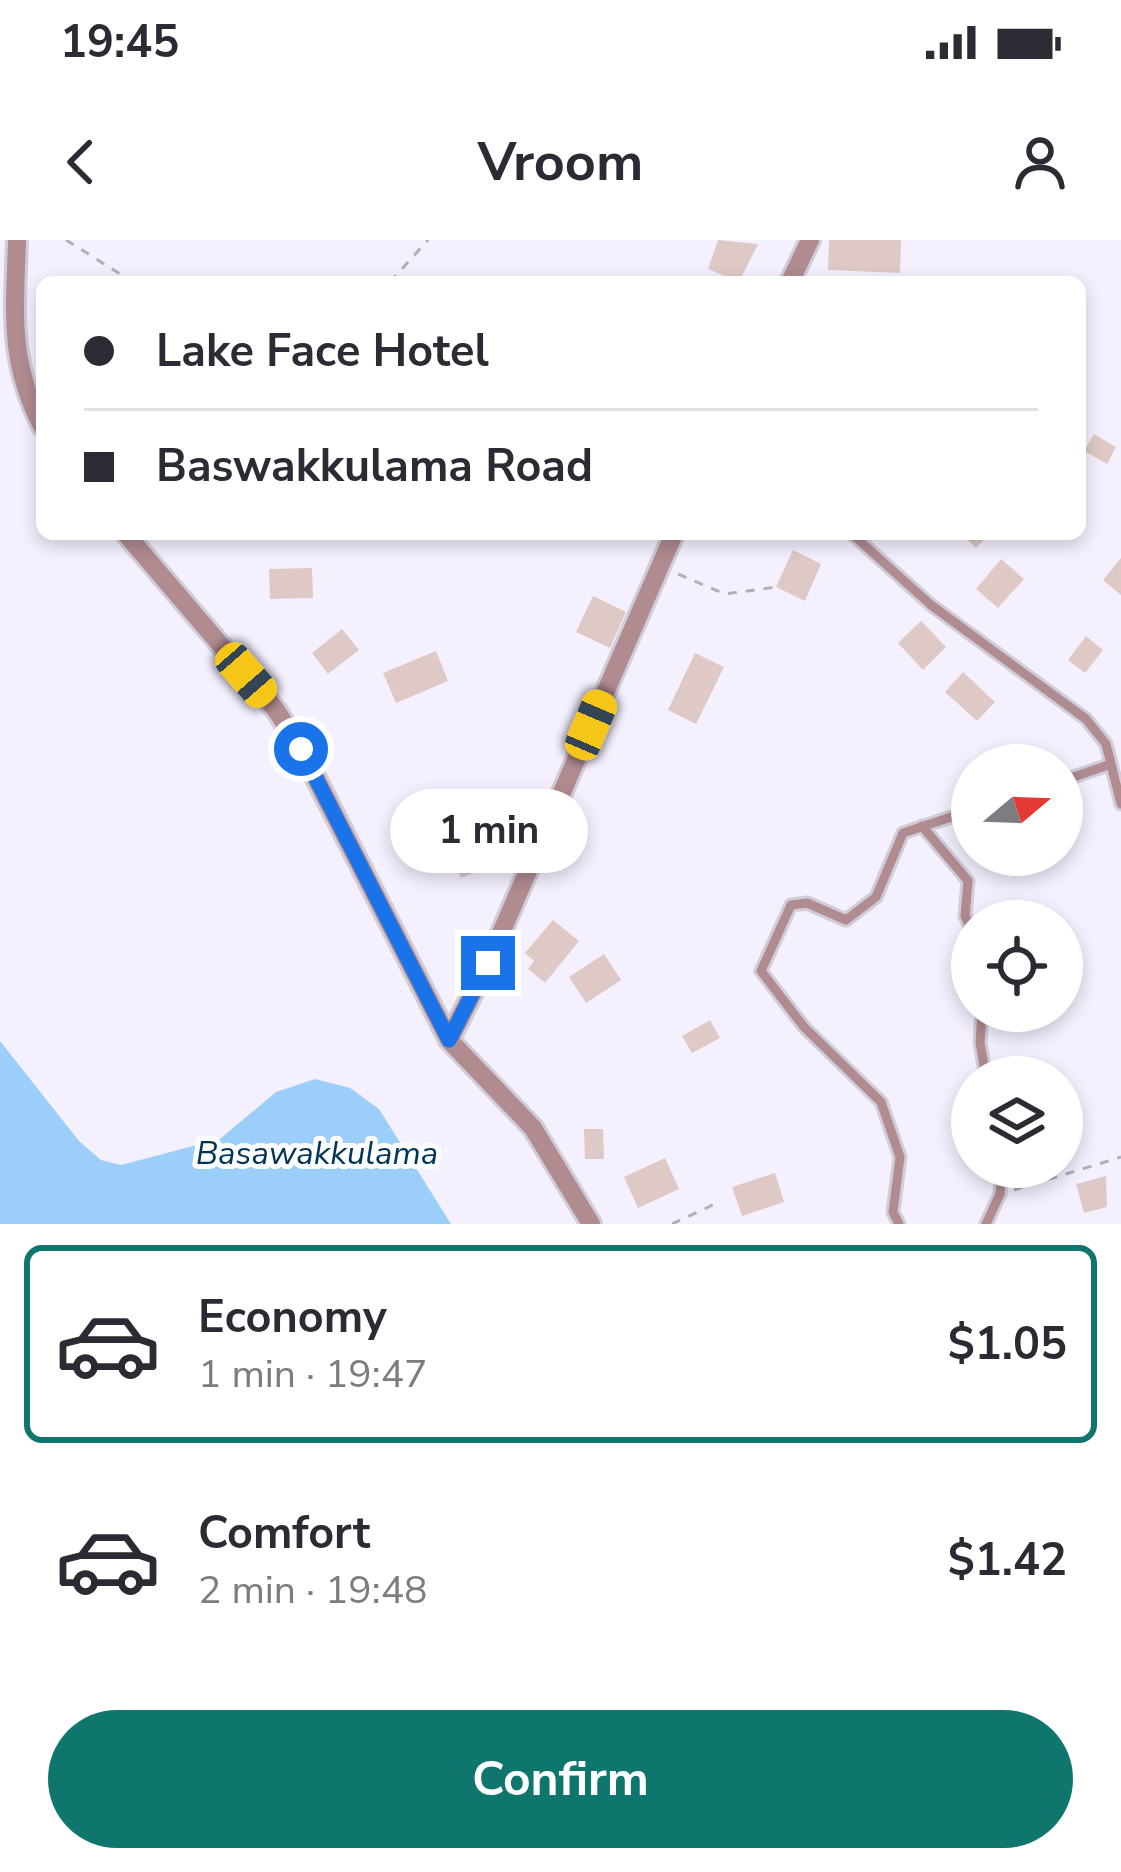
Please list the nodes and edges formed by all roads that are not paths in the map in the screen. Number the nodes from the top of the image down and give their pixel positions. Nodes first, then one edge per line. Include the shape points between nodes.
1 (17, 240) edge
2 (810, 240) edge
3 (793, 276) edge
4 (36, 413) edge
5 (131, 540) edge
6 (671, 540) edge
7 (859, 540) edge
8 (1111, 764) junction
9 (1083, 774) edge
10 (1121, 805) edge
11 (951, 817) edge
12 (922, 826) junction
13 (966, 900) edge
14 (449, 1040) junction
15 (1000, 1188) edge
16 (591, 1224) edge
17 (899, 1224) edge
18 (986, 1224) edge

1 - 4 street via 14,345
2 - 3 street
5 - 14 street via 301,749
6 - 14 street
7 - 8 lane via 931,605 1086,719
8 - 9 lane
8 - 10 lane
11 - 12 lane
12 - 13 lane via 968,881
12 - 17 lane via 903,833 876,897 846,920 807,903 791,905 761,971 880,1102 900,1157 892,1212
14 - 16 street via 533,1128
15 - 18 lane

